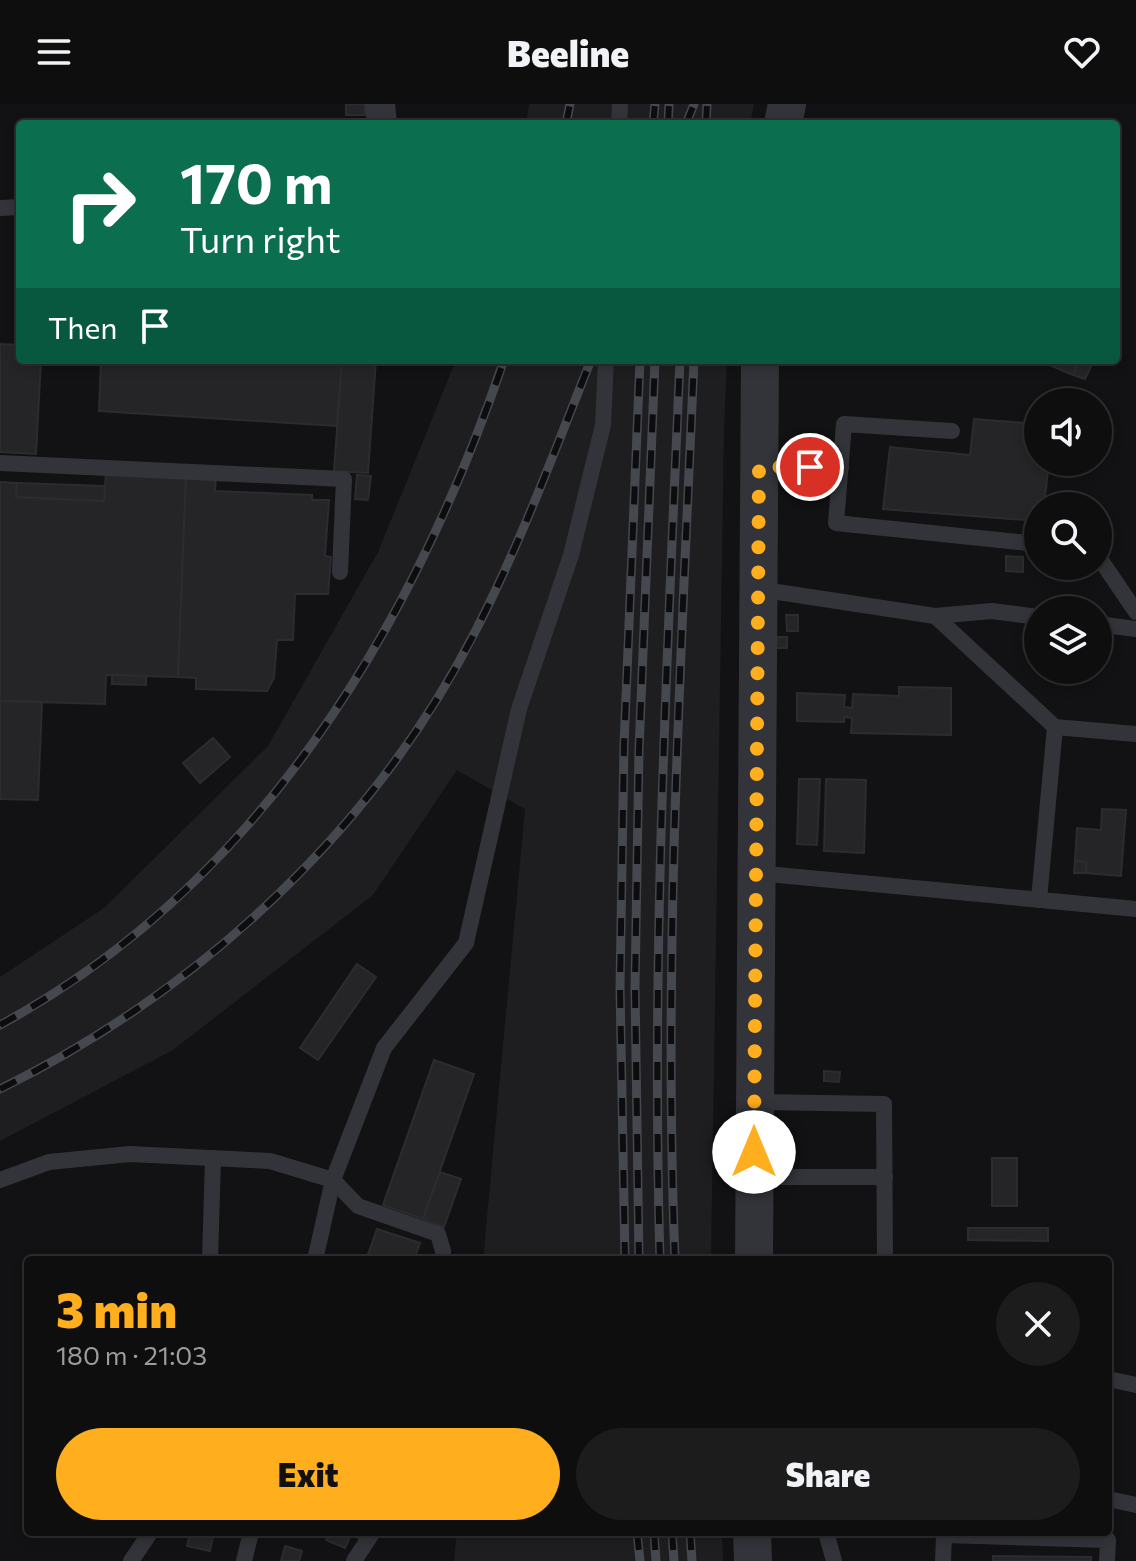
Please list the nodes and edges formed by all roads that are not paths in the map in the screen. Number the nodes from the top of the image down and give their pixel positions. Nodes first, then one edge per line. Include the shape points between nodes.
1 (606, 364) edge
2 (760, 364) edge
3 (952, 431) dead end
4 (0, 463) edge
5 (759, 467) junction
6 (841, 467) junction
7 (1024, 543) edge
8 (340, 572) dead end
9 (1112, 577) edge
10 (758, 589) junction
11 (1136, 612) edge
12 (1024, 615) edge
13 (935, 616) junction
14 (1112, 626) edge
15 (1136, 629) edge
16 (1055, 727) junction
17 (1136, 734) edge
18 (756, 873) junction
19 (1039, 899) junction
20 (1136, 909) edge
21 (755, 1102) junction
22 (213, 1158) junction
23 (754, 1177) junction
24 (885, 1177) junction
25 (0, 1180) edge
26 (333, 1180) junction
27 (210, 1256) edge
28 (316, 1256) edge
29 (443, 1256) edge
30 (754, 1256) edge
31 (885, 1256) edge
32 (1112, 1380) edge
33 (1136, 1385) edge
34 (1112, 1500) edge
35 (1136, 1505) edge
36 (147, 1536) edge
37 (250, 1536) edge
38 (370, 1536) edge
39 (752, 1536) edge
40 (827, 1536) edge
41 (944, 1536) edge
42 (977, 1536) edge
43 (131, 1561) edge
44 (244, 1561) edge
45 (354, 1561) edge
46 (753, 1561) edge
47 (834, 1561) edge
48 (943, 1561) edge
49 (1107, 1561) edge

1 - 26 lane via 600,440 571,555 519,709 466,943 384,1048
2 - 5 street
3 - 6 lane via 844,424
4 - 8 lane via 344,479
5 - 6 lane
5 - 10 street
6 - 7 lane via 836,523
9 - 11 lane
10 - 13 lane
10 - 18 street
12 - 13 lane via 992,611
13 - 16 lane
14 - 15 lane
16 - 17 lane
16 - 19 lane
18 - 19 lane
18 - 21 street
19 - 20 lane
21 - 23 street
21 - 24 lane via 884,1104
22 - 25 lane via 130,1154 76,1159 49,1162
22 - 26 lane via 270,1161
22 - 27 lane
23 - 24 lane
23 - 30 street
24 - 31 lane
26 - 28 lane
26 - 29 lane via 358,1206 438,1234
32 - 33 lane
34 - 35 lane
36 - 43 lane
37 - 44 lane
38 - 45 lane
39 - 46 street
40 - 47 lane
41 - 48 lane
42 - 49 lane via 1108,1540

